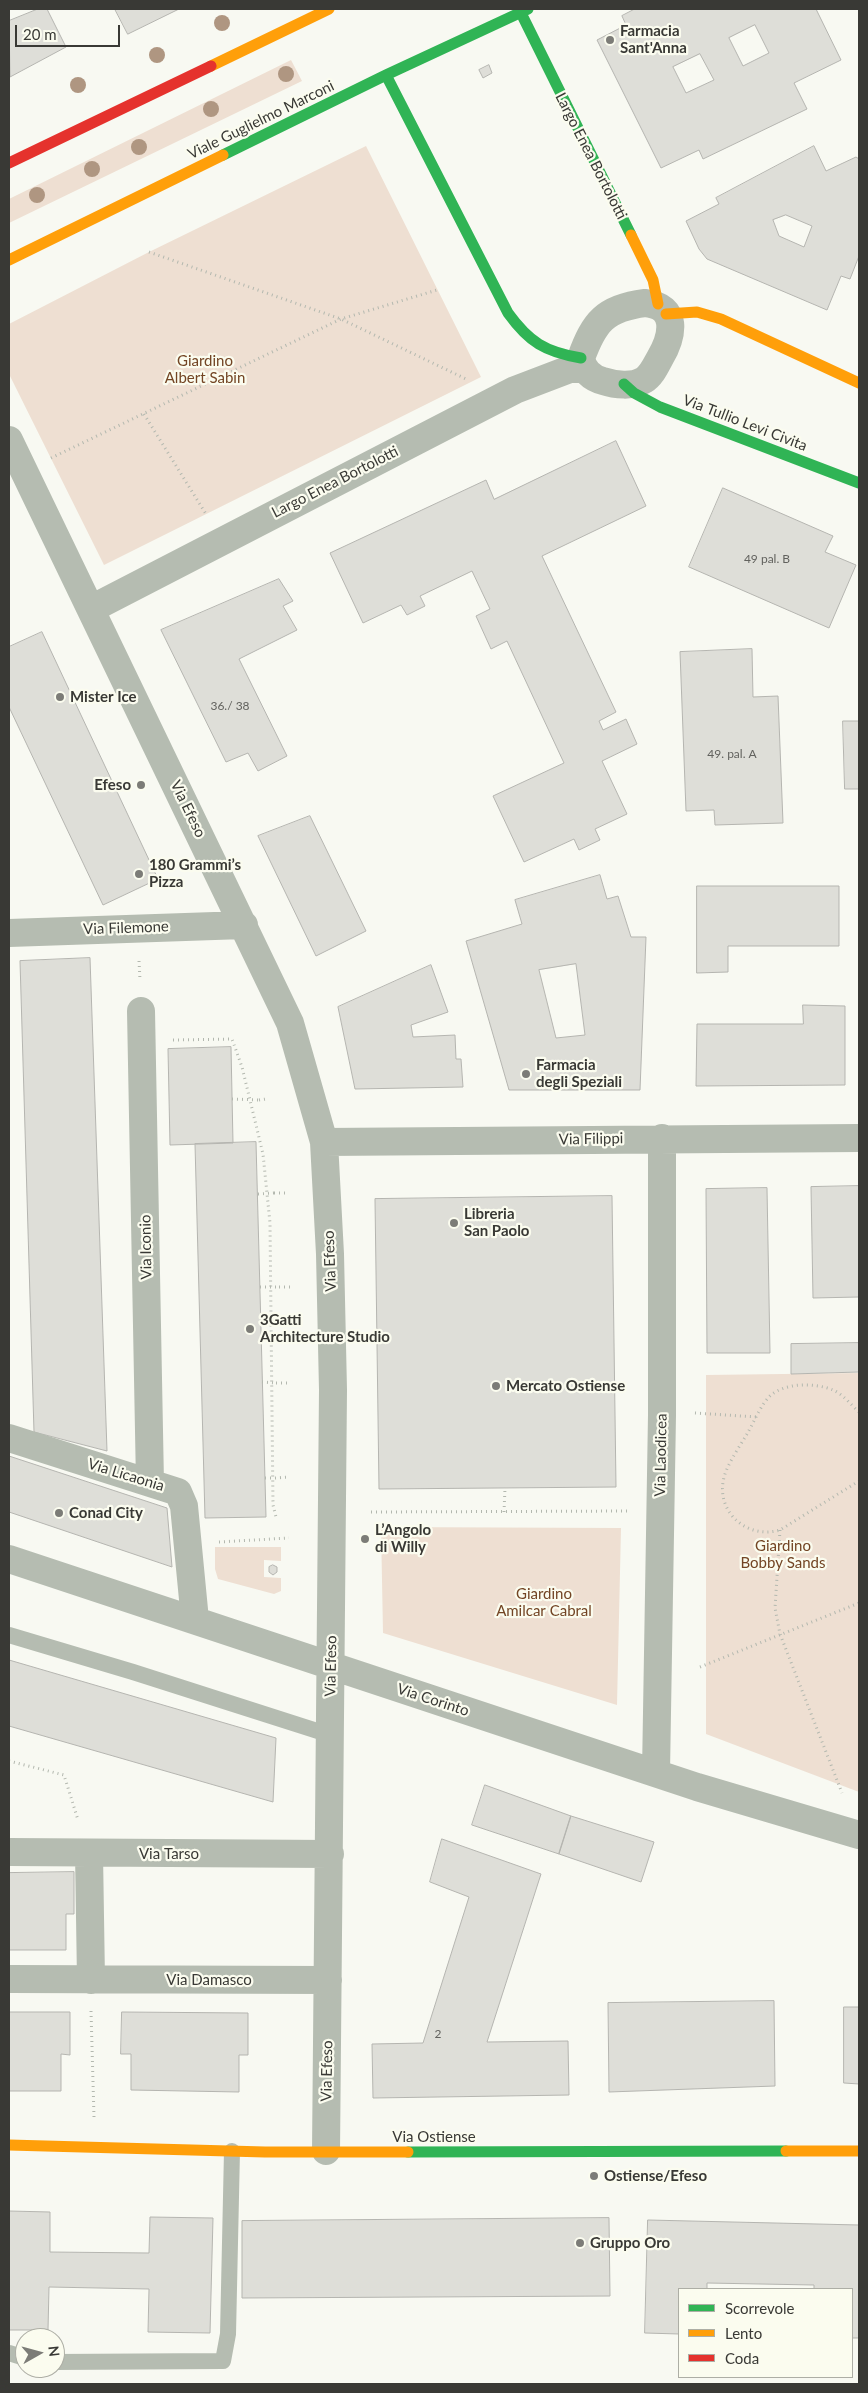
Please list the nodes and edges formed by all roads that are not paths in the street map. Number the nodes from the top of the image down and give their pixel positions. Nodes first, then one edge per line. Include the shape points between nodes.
1 (329, 9) edge
2 (522, 10) edge
3 (386, 75) junction
4 (9, 163) edge
5 (9, 260) edge
6 (662, 309) junction
7 (582, 363) junction
8 (859, 383) edge
9 (624, 384) junction
10 (9, 440) edge
11 (859, 482) edge
12 (91, 609) junction
13 (244, 925) junction
14 (9, 932) edge
15 (141, 1011) dead end
16 (662, 1138) junction
17 (859, 1138) edge
18 (324, 1142) junction
19 (9, 1438) edge
20 (150, 1483) junction
21 (9, 1559) edge
22 (195, 1620) junction
23 (9, 1635) edge
24 (332, 1666) junction
25 (330, 1735) junction
26 (656, 1772) junction
27 (859, 1835) edge
28 (9, 1852) edge
29 (89, 1853) junction
30 (330, 1854) junction
31 (9, 1979) edge
32 (90, 1980) junction
33 (328, 1980) junction
34 (9, 2145) edge
35 (232, 2151) junction
36 (326, 2151) junction
37 (859, 2151) edge
38 (65, 2362) edge

1 - 4 main road
2 - 3 main road, Viale Guglielmo Marconi
2 - 6 main road, Largo Enea Bortolotti via 653,280
3 - 5 main road, Viale Guglielmo Marconi
3 - 7 main road via 513,321 527,337 549,352
6 - 7 street via 645,303 628,305 609,313 595,325
6 - 8 main road via 697,312 721,319
6 - 9 street via 671,330 666,347 648,377 638,383
7 - 9 street via 600,381
7 - 12 street, Largo Enea Bortolotti via 514,390
9 - 11 main road, Via Tullio Levi Civita via 660,407
10 - 12 street, Via Efeso
12 - 13 street, Via Efeso
13 - 14 street, Via Filemone
13 - 18 street, Via Efeso via 290,1023
15 - 20 street, Via Iconio
16 - 17 street, Via Filippi
16 - 18 street, Via Filippi
16 - 26 street, Via Laodicea via 662,1415
18 - 24 street, Via Efeso via 333,1390
19 - 20 street, Via Licaonia
20 - 22 street, Via Licaonia via 178,1492 182,1498
21 - 22 street, Via Corinto
22 - 24 street, Via Corinto
23 - 25 lane
24 - 25 street, Via Efeso
24 - 26 street, Via Corinto
25 - 30 street, Via Efeso
26 - 27 street, Via Corinto
28 - 29 street, Via Tarso
29 - 30 street, Via Tarso
29 - 32 street
30 - 33 street, Via Efeso
31 - 32 street, Via Damasco
32 - 33 street, Via Damasco
33 - 36 street, Via Efeso
34 - 35 main road, Via Ostiense
35 - 36 main road, Via Ostiense
35 - 38 lane via 228,2334 223,2361
36 - 37 main road, Via Ostiense

